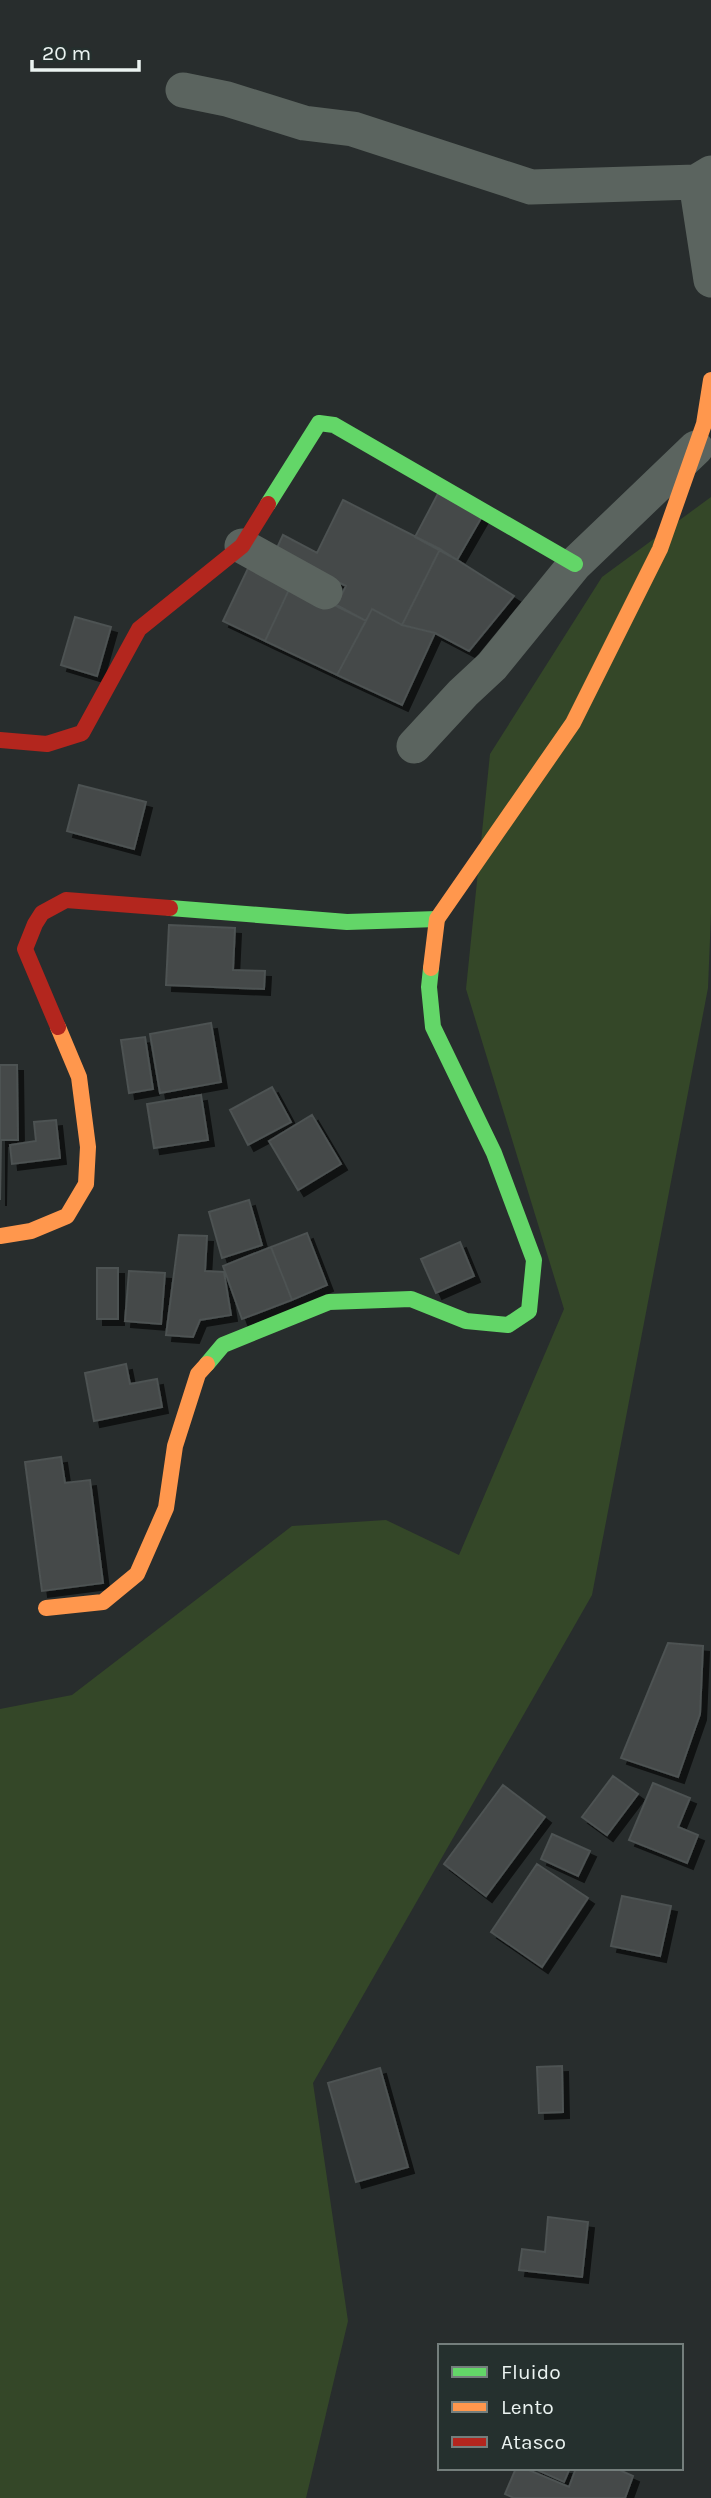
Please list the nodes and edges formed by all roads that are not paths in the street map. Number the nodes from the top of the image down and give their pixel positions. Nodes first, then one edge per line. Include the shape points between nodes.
1 (183, 90) dead end
2 (704, 178) edge
3 (711, 280) edge
4 (711, 380) edge
5 (696, 448) junction
6 (242, 546) junction
7 (575, 564) junction
8 (325, 592) dead end
9 (0, 740) edge
10 (414, 746) dead end
11 (438, 919) junction
12 (0, 1236) edge
13 (46, 1608) dead end

1 - 2 street via 304,123 353,129 531,187
2 - 3 street
4 - 5 street
5 - 7 street
5 - 11 street via 660,549 573,723
6 - 7 street via 318,423 334,425
6 - 8 street
6 - 9 street via 139,629 82,733 47,744
7 - 10 street via 492,666
11 - 12 street via 347,922 66,900 47,906 36,920 25,950 79,1077 88,1147 86,1184 67,1216 31,1231
11 - 13 street via 429,987 433,1027 494,1153 534,1260 529,1311 508,1325 466,1321 411,1299 329,1302 223,1345 198,1374 175,1446 166,1508 137,1574 103,1602

